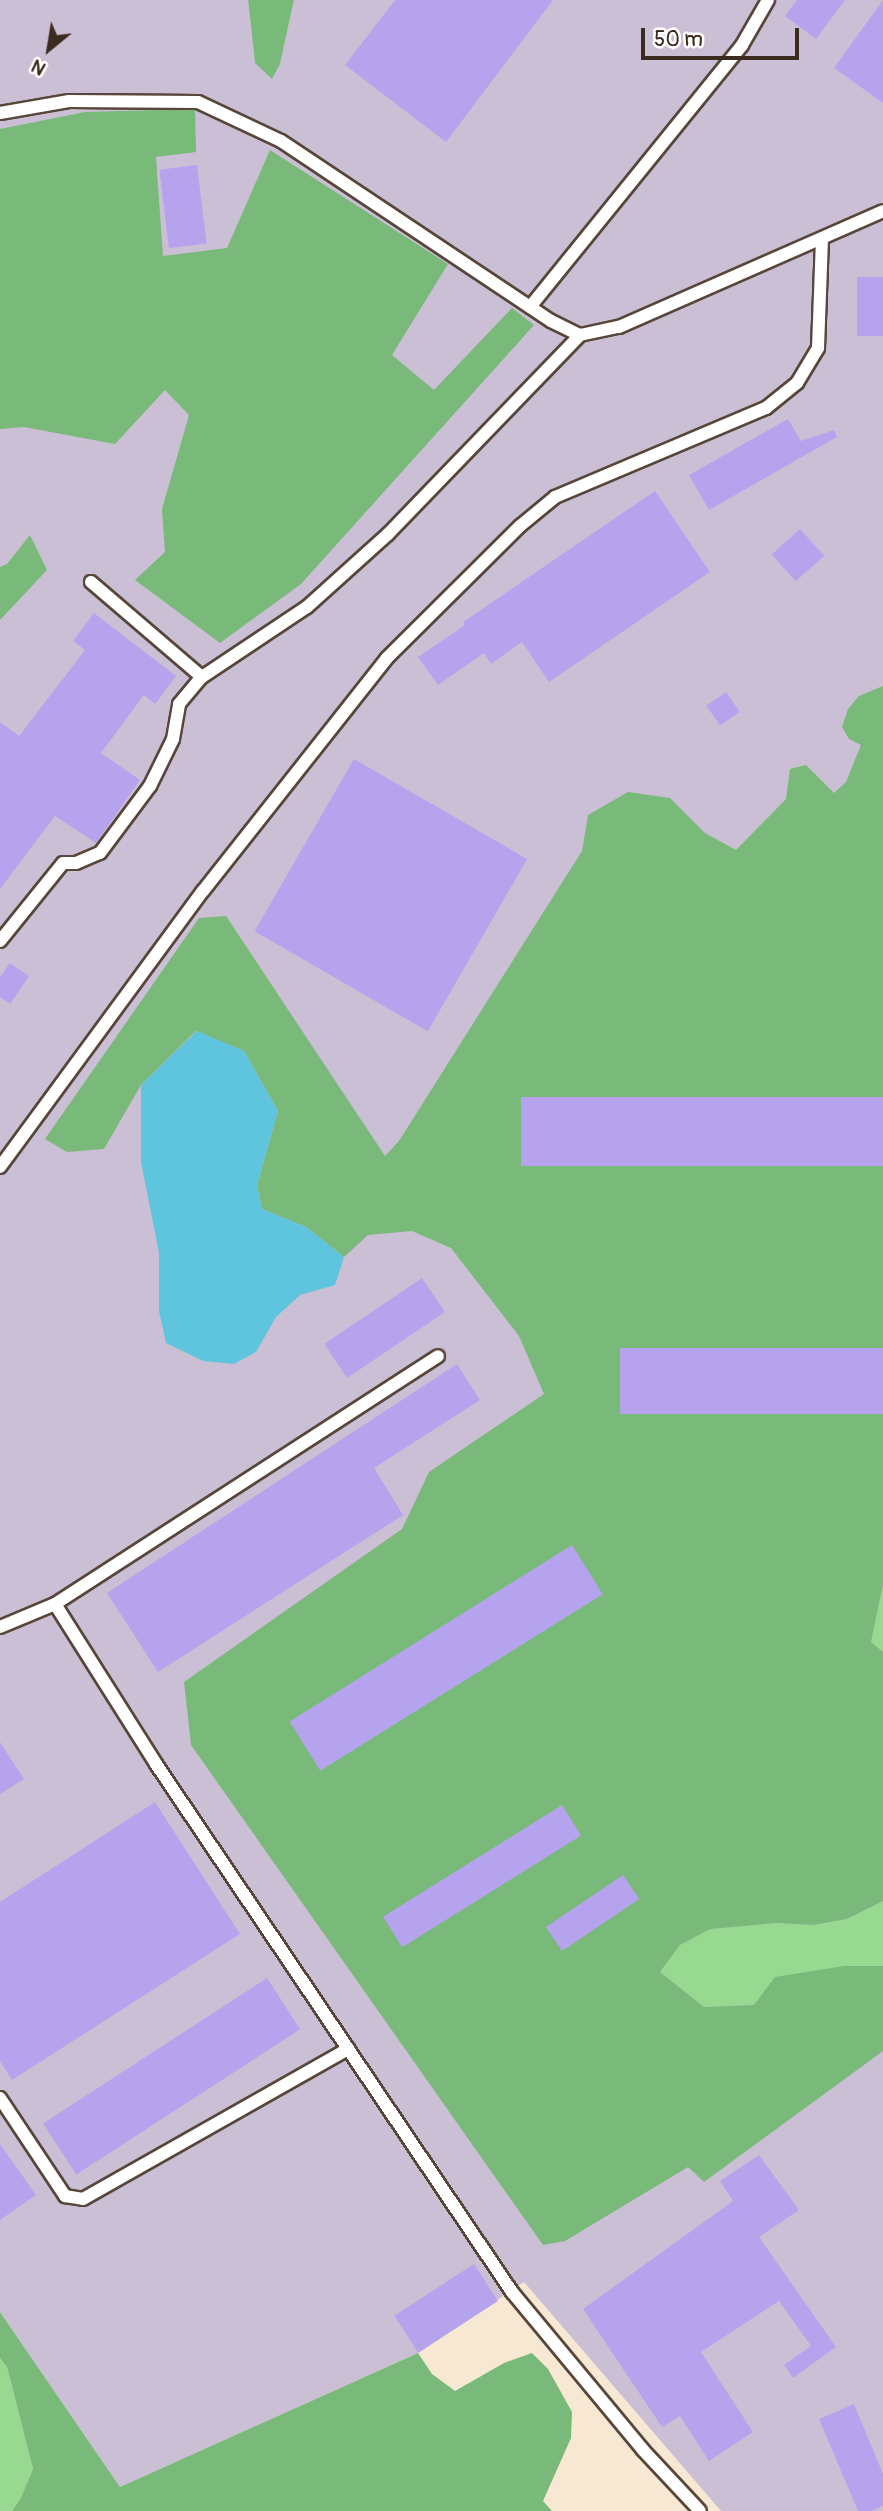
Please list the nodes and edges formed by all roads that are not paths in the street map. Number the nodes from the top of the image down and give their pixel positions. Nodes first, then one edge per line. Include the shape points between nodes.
1 (768, 0) edge
2 (0, 113) edge
3 (883, 211) edge
4 (822, 239) junction
5 (530, 307) junction
6 (580, 335) junction
7 (91, 582) dead end
8 (202, 677) junction
9 (0, 941) edge
10 (0, 1167) edge
11 (438, 1356) dead end
12 (55, 1604) junction
13 (0, 1627) edge
14 (348, 2049) junction
15 (0, 2098) edge
16 (699, 2511) edge

1 - 5 lane via 741,45
2 - 5 lane via 69,101 198,102 281,141
3 - 4 lane
4 - 6 lane via 620,327
4 - 10 lane via 818,348 797,383 766,408 555,497 520,526 387,658 203,891
5 - 6 lane
6 - 8 lane via 388,534 307,607
7 - 8 lane
8 - 9 lane via 179,704 173,739 150,786 100,853 63,863
11 - 12 lane
12 - 13 lane
12 - 14 lane via 156,1764
14 - 15 lane via 83,2199 65,2196
14 - 16 lane via 512,2292

